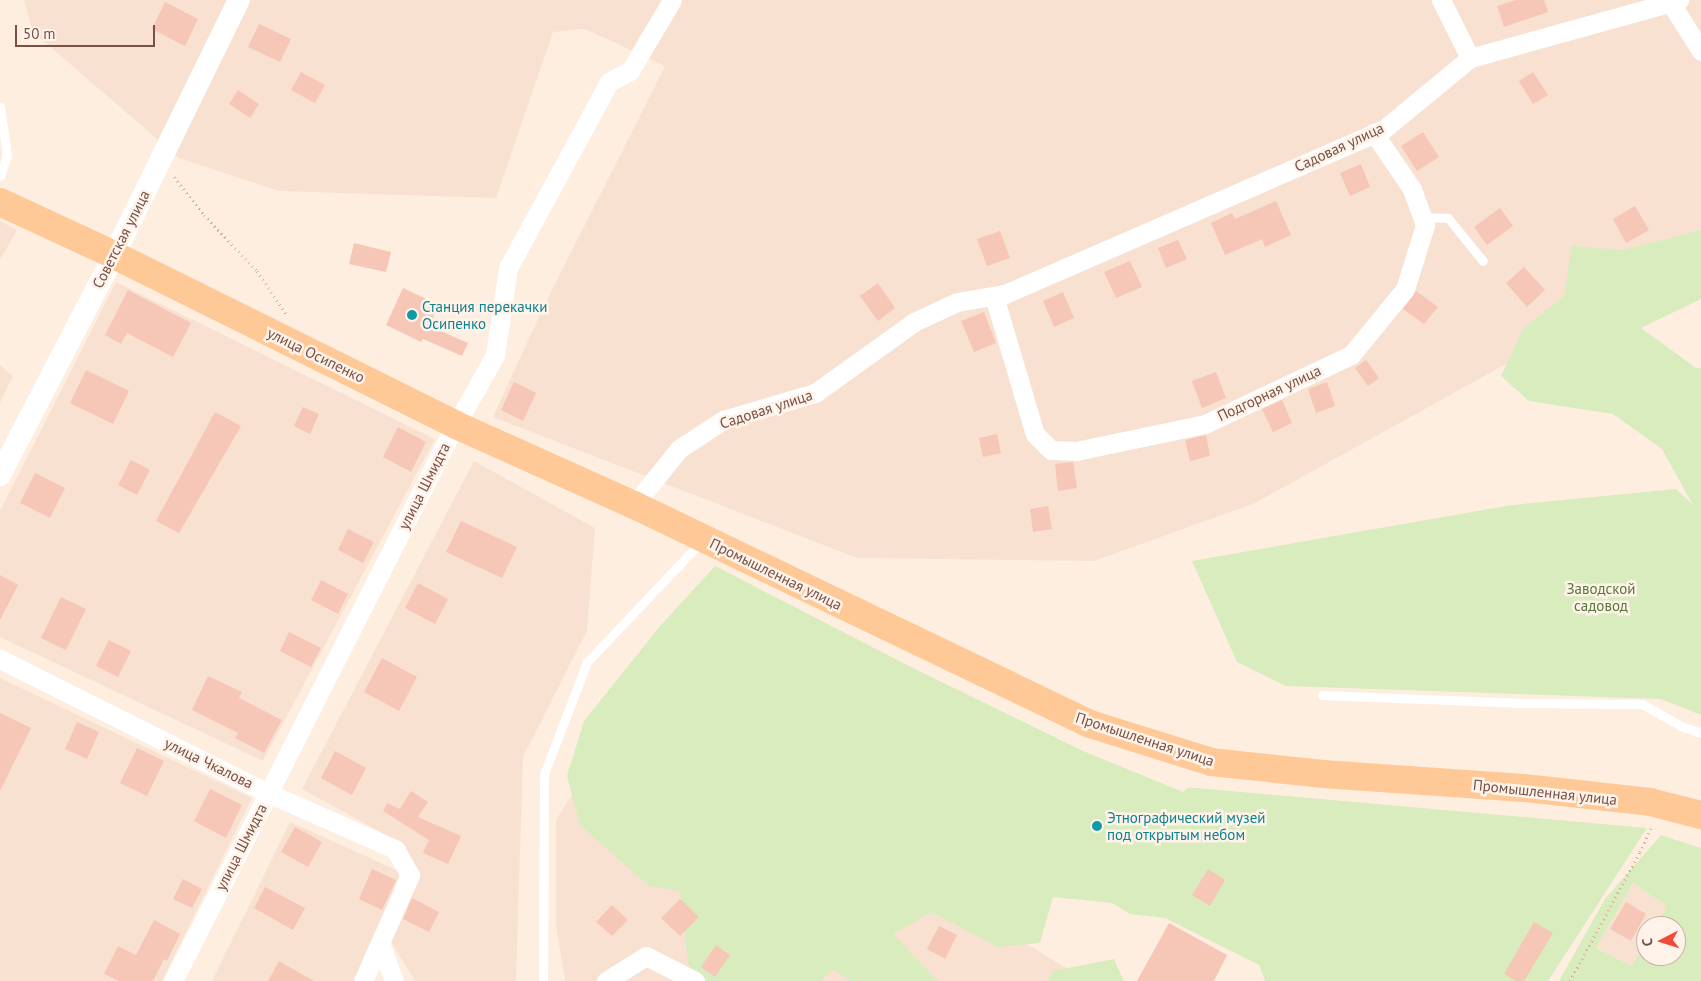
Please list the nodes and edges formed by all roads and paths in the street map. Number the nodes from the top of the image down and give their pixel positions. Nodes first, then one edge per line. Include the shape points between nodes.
1 (239, 0) edge
2 (672, 0) edge
3 (1441, 0) edge
4 (1674, 1) edge
5 (1701, 51) edge
6 (1470, 58) junction
7 (0, 107) edge
8 (1374, 133) junction
9 (160, 160) junction
10 (0, 176) edge
11 (0, 202) edge
12 (1421, 216) junction
13 (114, 255) junction
14 (1483, 261) dead end
15 (994, 296) junction
16 (290, 320) dead end
17 (456, 425) junction
18 (0, 475) edge
19 (634, 505) junction
20 (704, 539) junction
21 (0, 659) edge
22 (1322, 695) dead end
23 (1701, 733) edge
24 (268, 793) junction
25 (1661, 805) junction
26 (1701, 815) edge
27 (380, 943) junction
28 (173, 981) edge
29 (363, 981) edge
30 (394, 981) edge
31 (543, 981) edge
32 (606, 981) edge
33 (694, 981) edge
34 (1570, 981) edge

1 - 9 street, Советская улица
2 - 17 street, улица Шмидта via 630,71 609,82 508,268 495,355
3 - 6 street
4 - 5 street
4 - 6 street, Садовая улица
6 - 8 street, Садовая улица via 1384,129
7 - 10 lane via 7,155
8 - 12 street, Подгорная улица via 1412,189
8 - 15 street, Садовая улица
9 - 13 street, Советская улица
9 - 16 path via 204,215 257,271
11 - 13 main road, улица Осипенко
12 - 14 lane via 1448,218
12 - 15 street, Подгорная улица via 1425,226 1405,289 1350,355 1205,424 1076,451 1051,450 1034,434
13 - 17 main road, улица Осипенко
13 - 18 street, Советская улица
15 - 19 street, Садовая улица via 957,302 914,322 815,394 723,420 679,449
17 - 19 main road, улица Осипенко
17 - 24 street, улица Шмидта
19 - 20 main road, Промышленная улица
20 - 25 main road, Промышленная улица via 1090,724 1211,762 1323,774 1524,788
20 - 31 lane via 587,662 544,774
21 - 24 street, улица Чкалова
22 - 23 lane via 1517,703 1642,704 1683,727
24 - 27 street, улица Чкалова via 395,850 410,875
24 - 28 street, улица Шмидта
25 - 26 main road, Промышленная улица
25 - 34 path via 1640,852
27 - 29 street
27 - 30 street
32 - 33 street via 646,956

